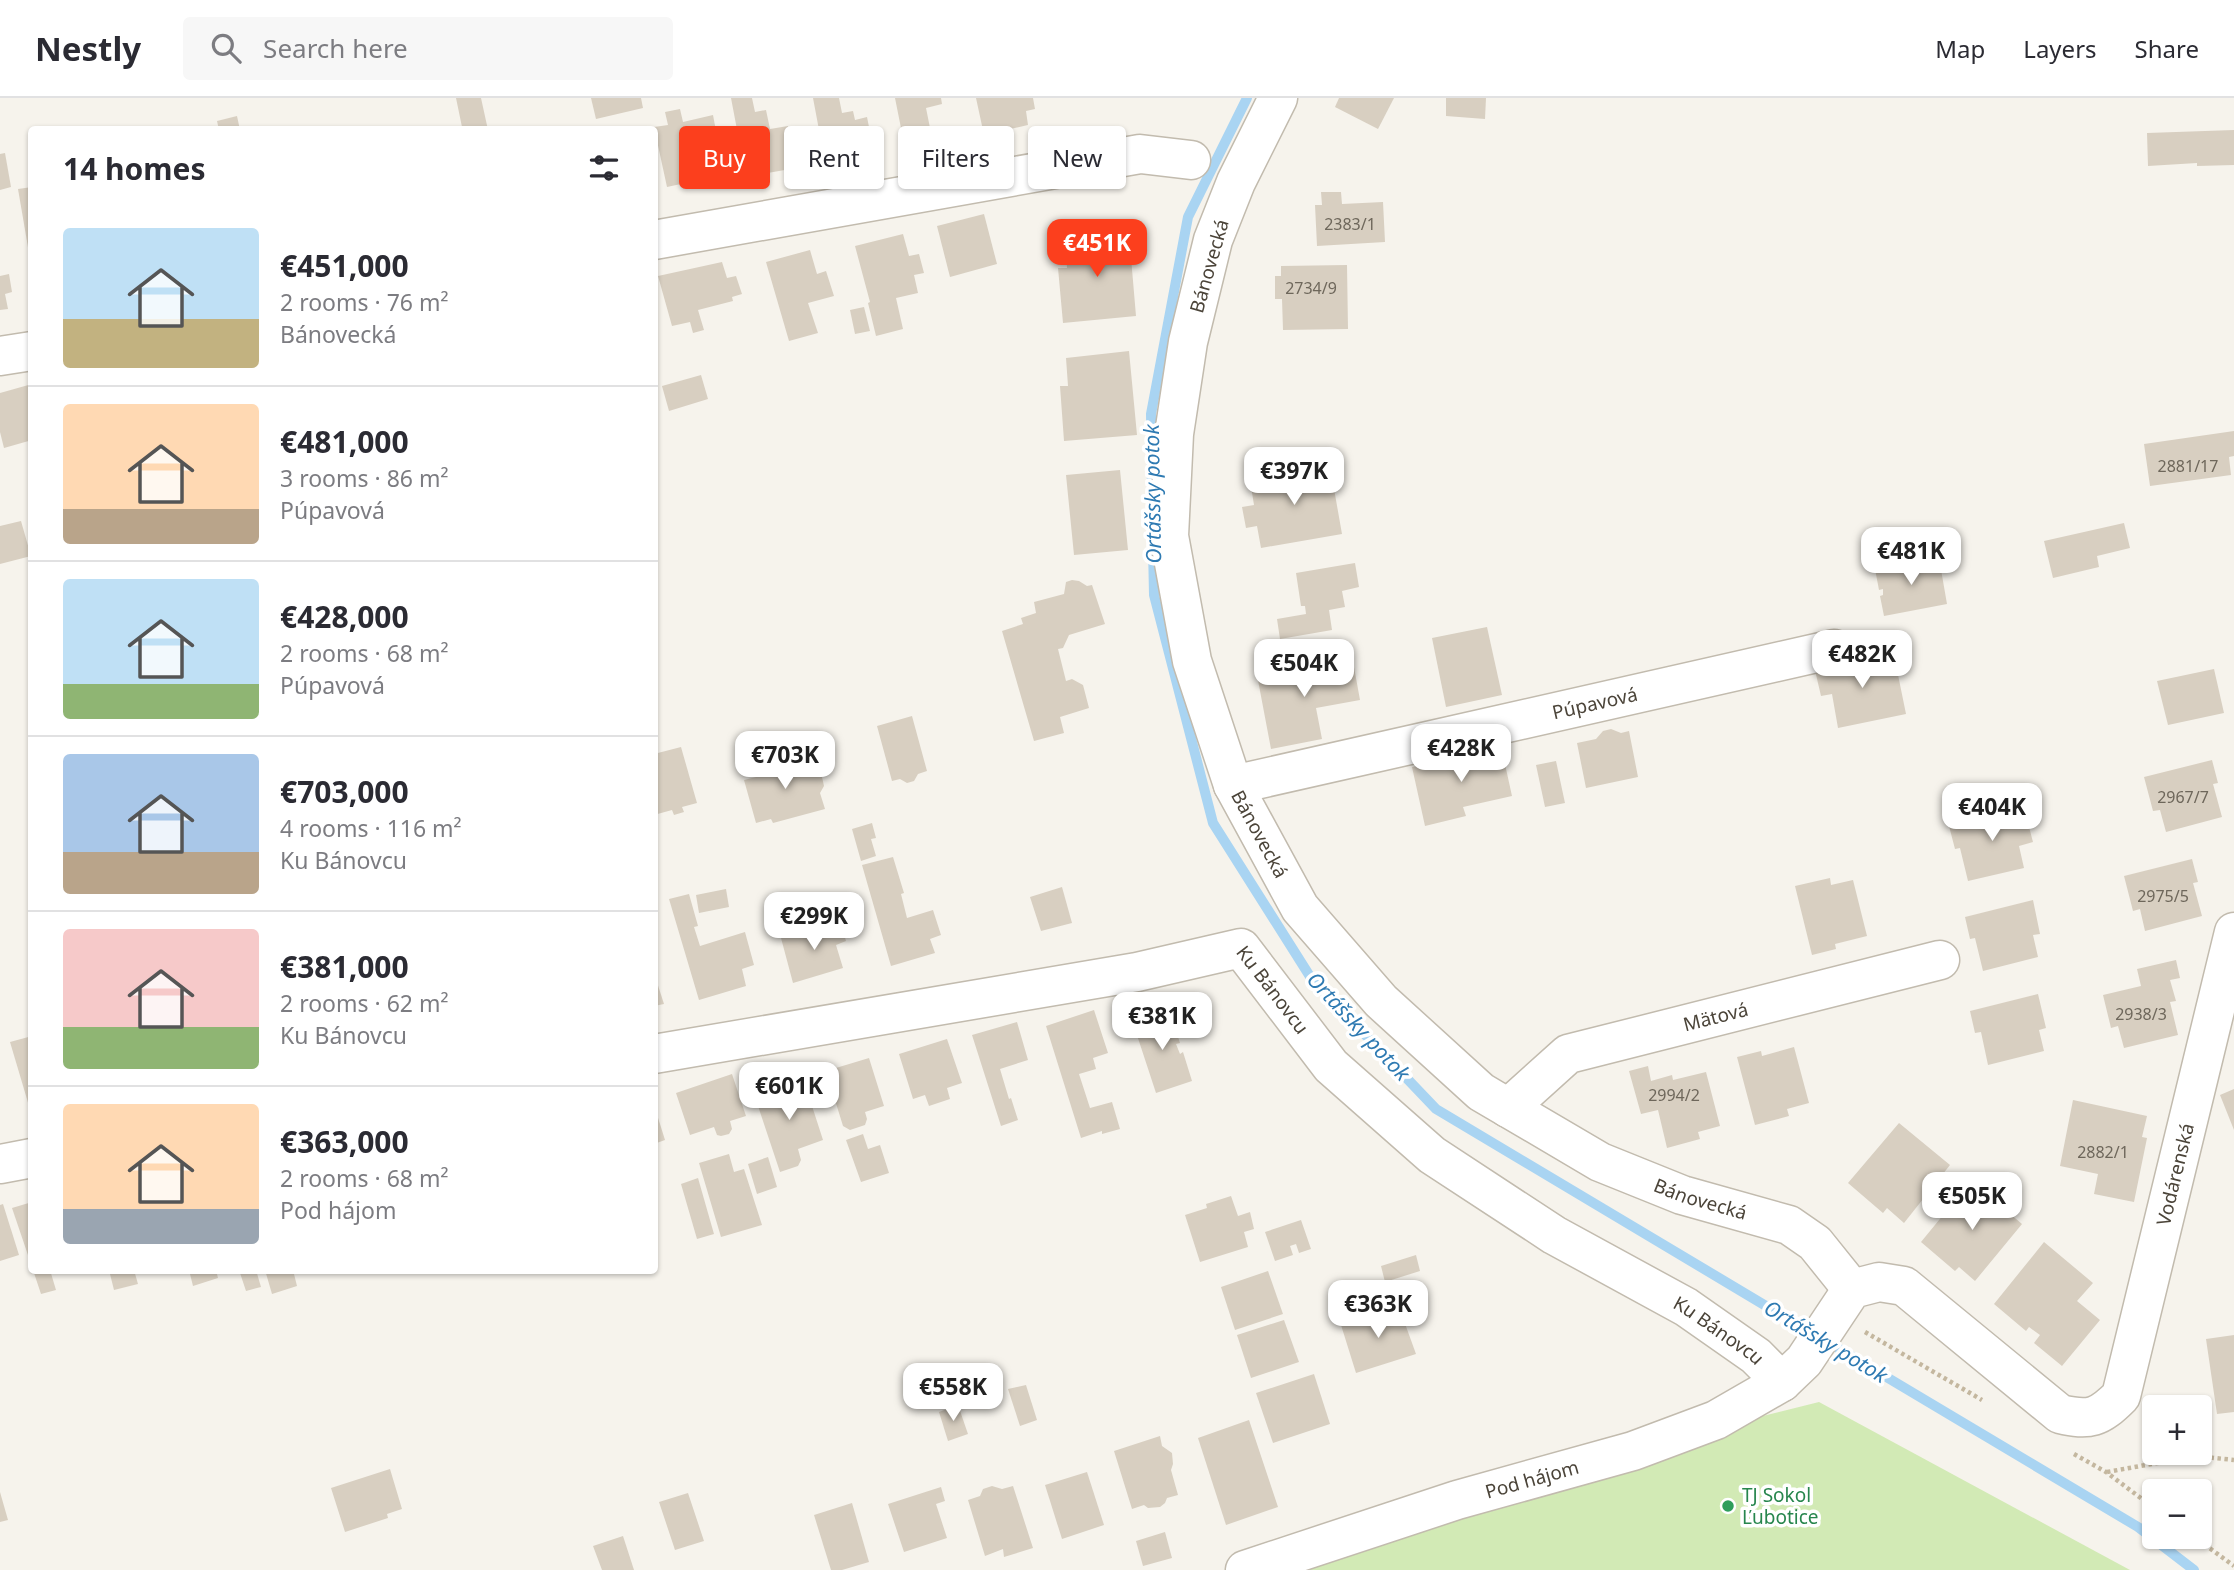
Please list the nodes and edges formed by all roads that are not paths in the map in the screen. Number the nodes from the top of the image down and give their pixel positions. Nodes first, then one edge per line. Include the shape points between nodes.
1 (1278, 98) edge
2 (1191, 160) dead end
3 (658, 239) edge
4 (28, 352) edge
5 (0, 356) edge
6 (1834, 649) dead end
7 (1233, 785) junction
8 (2234, 932) edge
9 (1940, 960) dead end
10 (2222, 1030) edge
11 (658, 1053) edge
12 (1508, 1108) junction
13 (28, 1159) edge
14 (0, 1164) edge
15 (1844, 1302) junction
16 (1793, 1371) junction
17 (1245, 1570) edge

1 - 7 street, Bánovecká via 1213,240 1188,341 1174,434 1169,537 1192,661
2 - 3 street via 1140,154
4 - 5 street
6 - 7 street, Púpavová
7 - 12 street, Bánovecká via 1300,908 1381,1001 1481,1093
8 - 10 street, Vodárenská
9 - 12 street, Mätová via 1568,1054
10 - 15 street, Vodárenská via 2121,1396 2106,1411 2082,1419 2060,1415 1904,1286 1879,1282
11 - 16 street, Ku Bánovcu via 1137,972 1241,948 1331,1066 1432,1155 1555,1235 1686,1307 1756,1356
12 - 15 street, Bánovecká via 1600,1162 1682,1195 1789,1225 1815,1243
13 - 14 street
15 - 16 street
16 - 17 street, Pod hájom via 1716,1419 1633,1451 1457,1500

